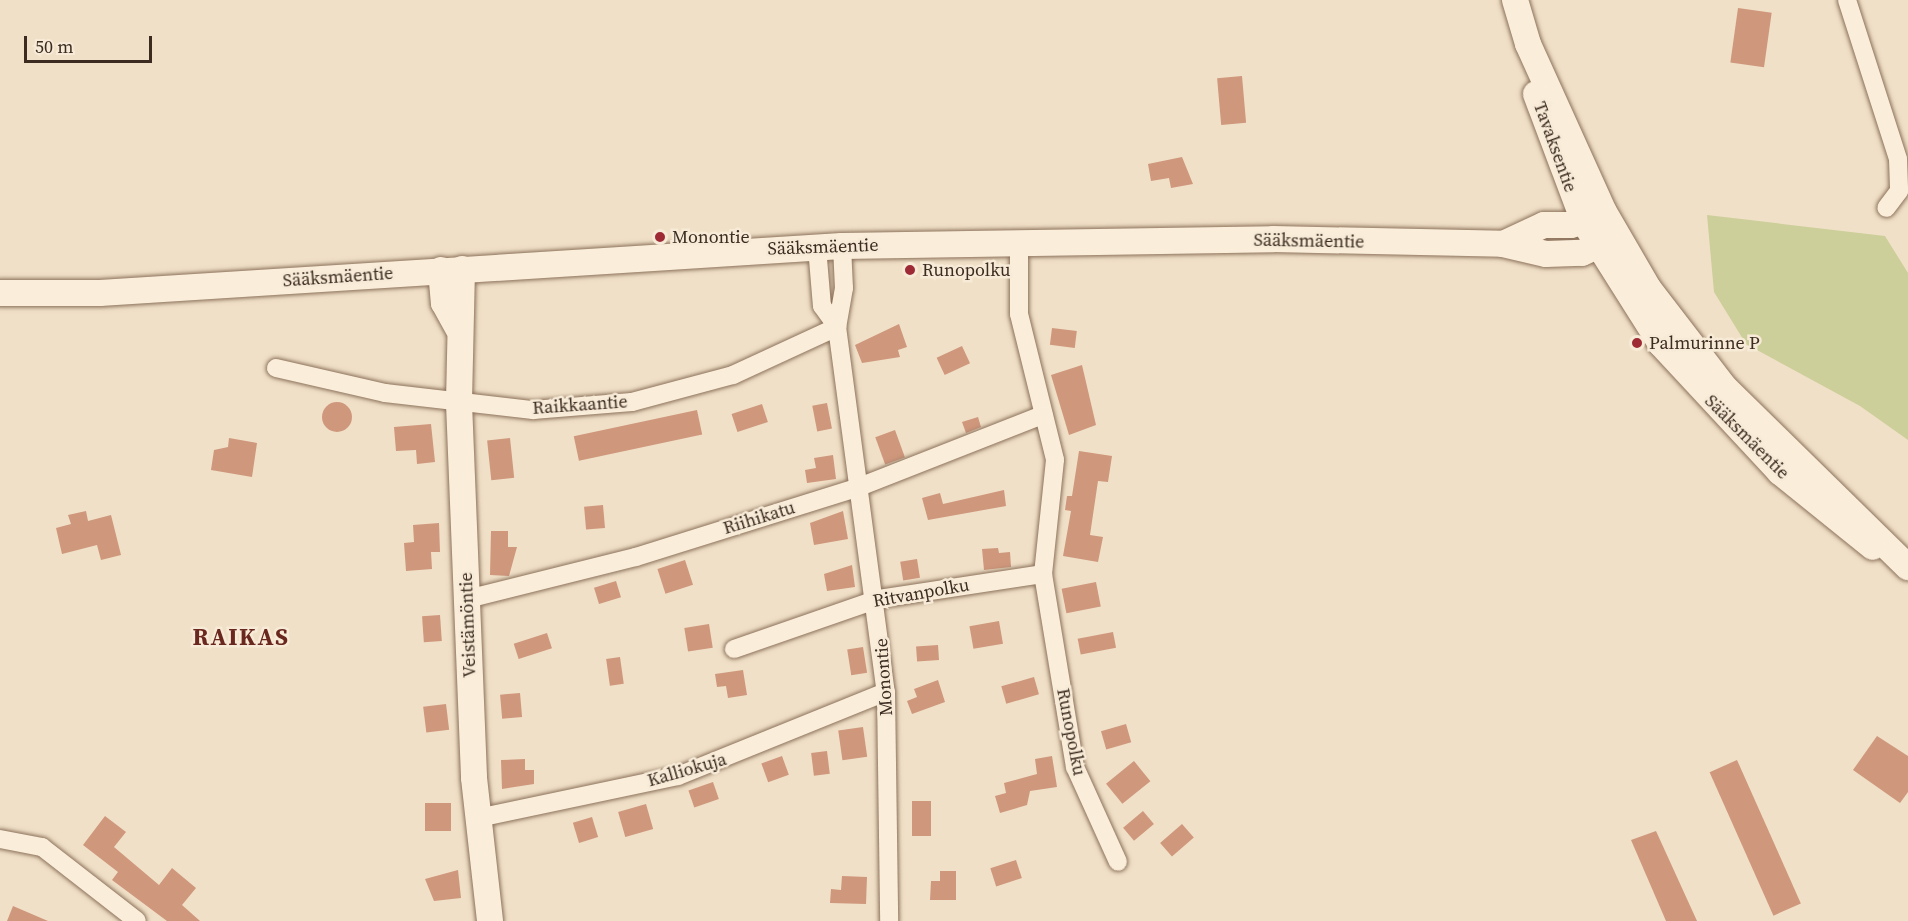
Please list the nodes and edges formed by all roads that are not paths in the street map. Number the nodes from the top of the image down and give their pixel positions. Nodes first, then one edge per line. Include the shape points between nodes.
1 (1515, 0) edge
2 (1847, 0) edge
3 (1903, 158) edge
4 (1886, 208) dead end
5 (1594, 217) junction
6 (1019, 240) junction
7 (1607, 242) junction
8 (1503, 244) junction
9 (830, 246) junction
10 (452, 270) junction
11 (0, 293) edge
12 (837, 327) junction
13 (276, 368) dead end
14 (459, 403) junction
15 (1043, 415) junction
16 (859, 487) junction
17 (1908, 567) edge
18 (1043, 573) junction
19 (467, 599) junction
20 (878, 599) junction
21 (734, 649) dead end
22 (886, 692) junction
23 (478, 818) junction
24 (0, 839) edge
25 (1118, 862) dead end
26 (137, 921) edge
27 (490, 921) edge
28 (889, 921) edge

1 - 5 street, Tavaksentie
2 - 3 street
3 - 4 street via 1899,191
5 - 7 street, Sääksmäentie
5 - 8 street, Sääksmäentie via 1544,225
6 - 8 street, Sääksmäentie
6 - 9 street, Sääksmäentie
6 - 15 street, Runopolku via 1019,314
7 - 8 street, Sääksmäentie via 1582,253 1546,254
7 - 17 street, Sääksmäentie via 1725,388
9 - 10 street, Sääksmäentie
9 - 12 street, Monontie via 844,288
9 - 12 street, Monontie via 822,306
10 - 11 street, Sääksmäentie via 100,293
10 - 14 street, Veistämöntie via 464,312 458,328
12 - 14 street, Raikkaantie via 733,375 632,402 533,410
12 - 16 street, Monontie
13 - 14 street, Raikkaantie via 385,393
14 - 19 street, Veistämöntie
15 - 16 street, Riihikatu
15 - 18 street, Runopolku via 1055,460 1056,489
16 - 19 street, Riihikatu via 636,556
16 - 20 street, Monontie
18 - 20 street, Ritvanpolku
18 - 25 street, Runopolku via 1076,767
19 - 23 street, Veistämöntie
20 - 21 street, Ritvanpolku
20 - 22 street, Monontie
22 - 23 street, Kalliokuja via 678,776
22 - 28 street, Monontie
23 - 27 street, Veistämöntie
24 - 26 street via 42,847

